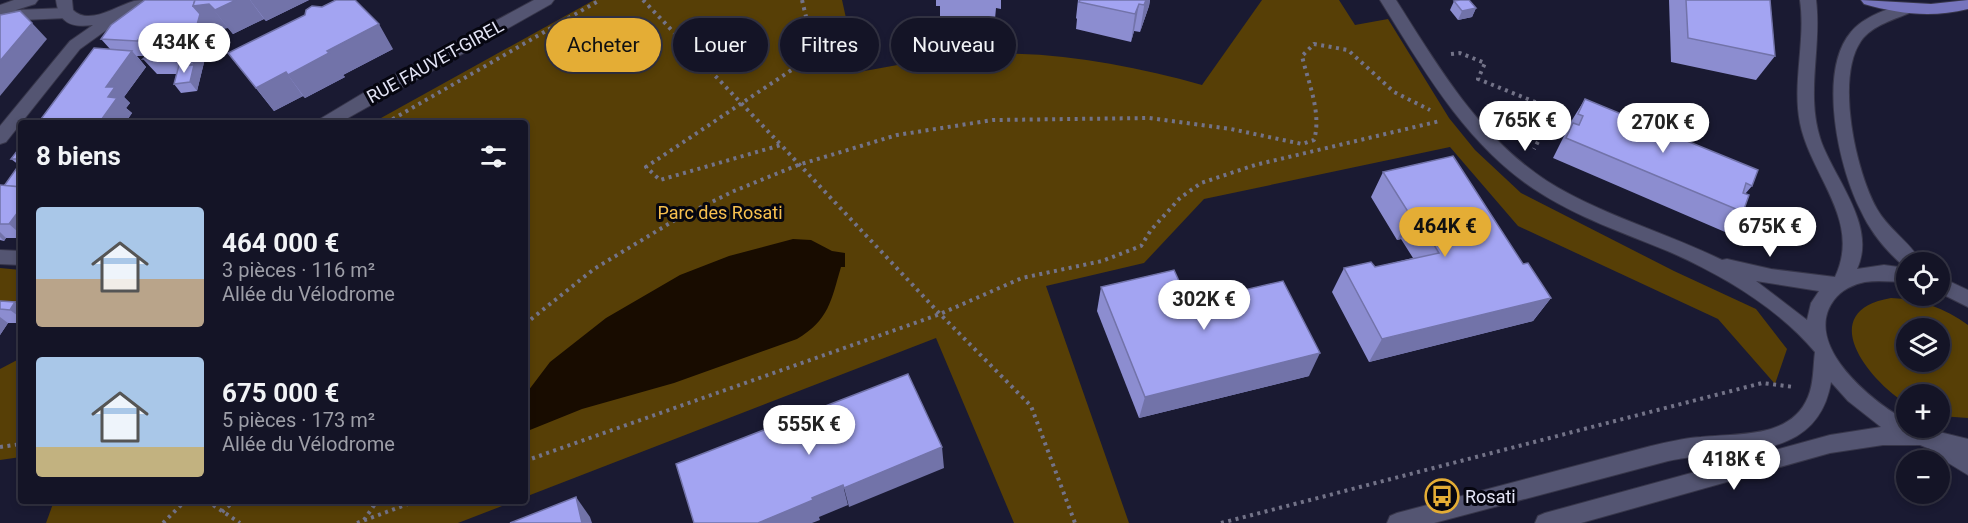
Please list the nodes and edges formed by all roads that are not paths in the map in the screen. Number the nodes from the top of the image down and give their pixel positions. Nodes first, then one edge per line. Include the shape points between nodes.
1 (30, 0) edge
2 (146, 0) edge
3 (546, 0) edge
4 (1388, 0) edge
5 (1808, 0) edge
6 (1869, 0) edge
7 (1968, 4) edge
8 (1907, 8) junction
9 (0, 10) edge
10 (67, 10) edge
11 (119, 15) junction
12 (0, 16) edge
13 (75, 45) junction
14 (331, 120) edge
15 (0, 138) edge
16 (1903, 252) edge
17 (0, 257) edge
18 (18, 258) edge
19 (1701, 258) junction
20 (1896, 274) edge
21 (1838, 283) junction
22 (1950, 290) edge
23 (1968, 299) edge
24 (1822, 349) junction
25 (1926, 439) junction
26 (1968, 448) edge
27 (1968, 466) edge
28 (1397, 523) edge
29 (1545, 523) edge

1 - 9 street
2 - 11 street
3 - 14 street, RUE FAUVET-GIREL
4 - 19 street via 1457,116 1504,158 1539,184 1581,206
5 - 21 street via 1808,121 1819,157 1848,213 1855,239 1852,262
6 - 8 main road
7 - 8 main road via 1939,9
8 - 16 street via 1857,34 1846,52 1842,92 1848,143 1862,195 1878,225
10 - 11 street via 92,21
10 - 12 street
10 - 13 street
11 - 13 street
13 - 15 street
17 - 18 street
19 - 21 street via 1771,277
19 - 24 street via 1776,304
20 - 21 street via 1868,273
21 - 24 street via 1820,302 1816,326
22 - 23 street
24 - 25 street via 1843,382 1861,400 1895,424
24 - 28 street via 1822,384 1814,406 1793,429 1754,442 1661,453
25 - 26 street
25 - 27 street
25 - 29 street via 1883,436 1830,444

